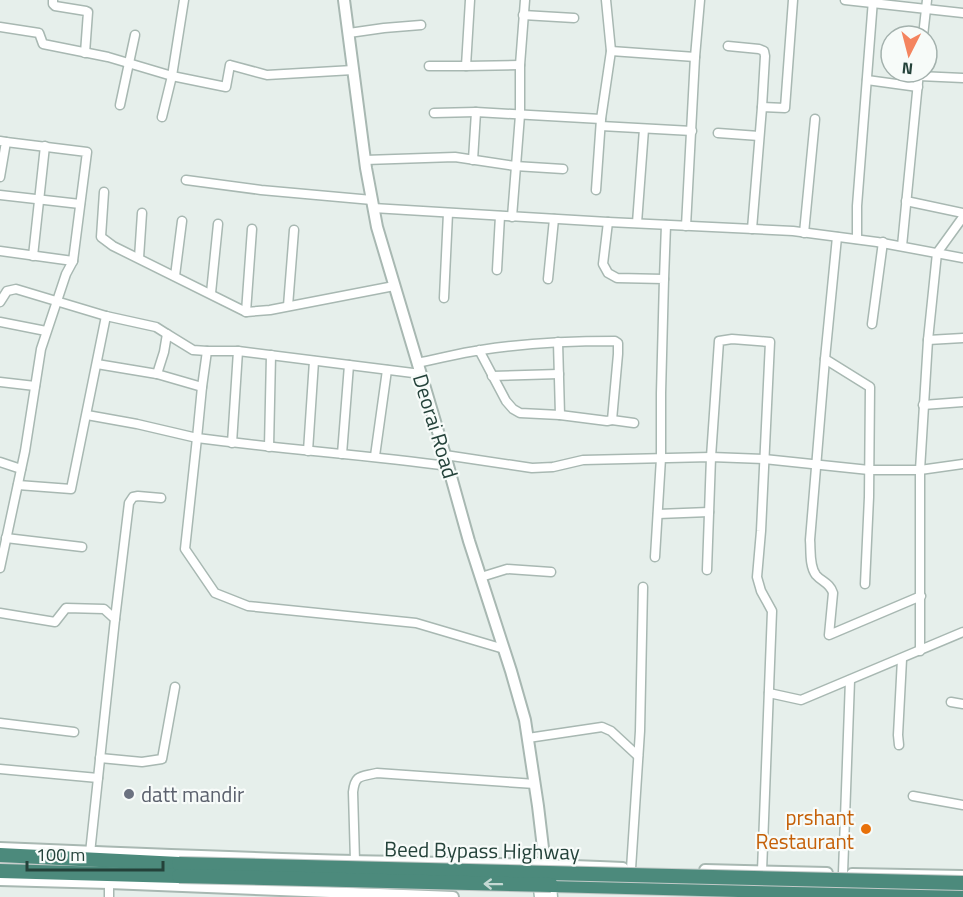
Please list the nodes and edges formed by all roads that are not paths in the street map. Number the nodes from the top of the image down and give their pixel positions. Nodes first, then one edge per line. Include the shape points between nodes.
1 (53, 0) edge
2 (184, 0) edge
3 (344, 0) edge
4 (470, 0) edge
5 (525, 0) edge
6 (606, 0) edge
7 (700, 0) edge
8 (793, 0) edge
9 (845, 0) edge
10 (873, 2) edge
11 (926, 4) edge
12 (963, 13) edge
13 (523, 15) junction
14 (574, 18) dead end
15 (924, 24) edge
16 (421, 25) dead end
17 (0, 27) edge
18 (349, 33) junction
19 (135, 35) dead end
20 (728, 46) dead end
21 (611, 51) junction
22 (84, 53) junction
23 (695, 57) junction
24 (128, 63) junction
25 (520, 65) junction
26 (429, 66) dead end
27 (466, 66) junction
28 (353, 70) junction
29 (172, 76) junction
30 (939, 76) edge
31 (963, 78) edge
32 (867, 80) junction
33 (918, 84) edge
34 (918, 87) junction
35 (120, 105) dead end
36 (762, 106) junction
37 (434, 112) dead end
38 (476, 112) junction
39 (520, 115) junction
40 (162, 117) dead end
41 (815, 119) dead end
42 (601, 123) junction
43 (644, 129) junction
44 (692, 131) junction
45 (718, 133) dead end
46 (759, 136) junction
47 (3, 141) edge
48 (45, 146) junction
49 (365, 160) junction
50 (473, 160) junction
51 (515, 166) junction
52 (563, 169) dead end
53 (0, 177) edge
54 (186, 180) dead end
55 (596, 190) dead end
56 (105, 192) dead end
57 (0, 195) edge
58 (39, 200) junction
59 (906, 201) junction
60 (80, 204) junction
61 (372, 204) junction
62 (142, 213) dead end
63 (448, 213) junction
64 (963, 215) edge
65 (500, 216) junction
66 (512, 216) junction
67 (554, 219) junction
68 (182, 221) dead end
69 (608, 222) junction
70 (637, 223) junction
71 (218, 224) dead end
72 (666, 225) junction
73 (686, 226) junction
74 (252, 229) dead end
75 (752, 229) junction
76 (294, 230) dead end
77 (804, 232) junction
78 (837, 237) junction
79 (857, 239) junction
80 (883, 242) junction
81 (902, 246) junction
82 (0, 251) edge
83 (937, 253) junction
84 (33, 256) junction
85 (139, 258) junction
86 (963, 258) edge
87 (73, 261) junction
88 (497, 270) dead end
89 (175, 276) junction
90 (548, 279) dead end
91 (664, 279) junction
92 (394, 286) junction
93 (211, 293) junction
94 (444, 298) dead end
95 (56, 301) junction
96 (0, 302) edge
97 (288, 306) junction
98 (246, 312) junction
99 (106, 316) junction
100 (0, 322) edge
101 (872, 324) dead end
102 (46, 331) junction
103 (167, 334) junction
104 (963, 338) edge
105 (928, 340) junction
106 (558, 342) junction
107 (479, 350) junction
108 (207, 351) junction
109 (238, 351) junction
110 (271, 355) junction
111 (825, 359) junction
112 (314, 361) junction
113 (97, 364) junction
114 (349, 365) junction
115 (419, 369) junction
116 (387, 370) junction
117 (157, 374) junction
118 (559, 374) junction
119 (492, 376) junction
120 (0, 382) edge
121 (35, 386) junction
122 (202, 387) junction
123 (963, 402) edge
124 (923, 405) junction
125 (87, 415) junction
126 (560, 415) junction
127 (612, 420) junction
128 (634, 423) dead end
129 (197, 438) junction
130 (232, 443) junction
131 (269, 447) junction
132 (308, 451) junction
133 (342, 454) junction
134 (375, 456) junction
135 (711, 457) junction
136 (661, 458) junction
137 (764, 459) junction
138 (447, 460) junction
139 (0, 462) edge
140 (963, 464) edge
141 (816, 466) junction
142 (21, 470) junction
143 (868, 470) junction
144 (920, 470) junction
145 (18, 485) junction
146 (161, 498) dead end
147 (709, 512) junction
148 (658, 514) junction
149 (6, 538) junction
150 (82, 547) dead end
151 (655, 557) dead end
152 (0, 568) edge
153 (707, 570) dead end
154 (551, 572) dead end
155 (481, 578) junction
156 (865, 584) dead end
157 (643, 586) dead end
158 (921, 596) junction
159 (0, 613) edge
160 (115, 619) junction
161 (963, 632) edge
162 (504, 649) junction
163 (920, 651) junction
164 (902, 659) junction
165 (850, 680) junction
166 (175, 687) dead end
167 (769, 693) junction
168 (951, 702) dead end
169 (963, 704) edge
170 (0, 723) edge
171 (74, 732) dead end
172 (528, 738) junction
173 (899, 745) dead end
174 (638, 752) junction
175 (100, 758) junction
176 (0, 769) edge
177 (98, 778) junction
178 (535, 784) junction
179 (913, 796) dead end
180 (963, 805) edge
181 (0, 848) edge
182 (90, 853) junction
183 (0, 855) edge
184 (355, 861) junction
185 (542, 864) junction
186 (631, 869) junction
187 (179, 870) junction
188 (0, 871) edge
189 (762, 871) junction
190 (843, 873) junction
191 (963, 876) edge
192 (0, 880) edge
193 (109, 883) junction
194 (963, 883) edge
195 (963, 896) edge
196 (109, 897) edge
197 (453, 897) edge
198 (542, 897) edge
199 (551, 897) edge

1 - 22 street via 55,6 88,12
2 - 29 street
3 - 18 street, Deorai Road
4 - 27 street
5 - 13 street
6 - 21 street
7 - 23 street
8 - 36 street via 785,108
9 - 10 street
10 - 11 street
10 - 32 street
11 - 12 street
11 - 15 street
13 - 14 street
13 - 25 street
16 - 18 street
17 - 22 street via 39,33 43,44
18 - 28 street, Deorai Road
19 - 24 street
20 - 36 street via 764,51
21 - 23 street
21 - 42 street
22 - 24 street
23 - 44 street
24 - 29 street
24 - 35 street
25 - 27 street
25 - 39 street
26 - 27 street
28 - 29 street via 267,75 230,65 226,87
28 - 49 street, Deorai Road
29 - 40 street
30 - 31 street
32 - 34 street
32 - 79 street
33 - 34 street
34 - 59 street
36 - 46 street
37 - 38 street
38 - 39 street
38 - 50 street
39 - 42 street
39 - 51 street
41 - 77 street
42 - 43 street
42 - 55 street
43 - 44 street
43 - 70 street
44 - 73 street
45 - 46 street
46 - 75 street
47 - 48 street
47 - 53 street
48 - 58 street
48 - 60 street via 87,152
49 - 50 street
49 - 61 street, Deorai Road
50 - 51 street
51 - 52 street
51 - 66 street
54 - 61 street
56 - 85 street via 101,237
57 - 58 street
58 - 60 street
58 - 84 street
59 - 64 street
59 - 81 street
60 - 87 street
61 - 63 street
61 - 92 street, Deorai Road
62 - 85 street
63 - 65 street
63 - 94 street
64 - 83 street
65 - 66 street
65 - 88 street
66 - 67 street
67 - 69 street
67 - 90 street
68 - 89 street
69 - 70 street
69 - 91 street via 603,264 608,273 617,278
70 - 72 street
71 - 93 street
72 - 73 street
72 - 91 street
73 - 75 street
74 - 98 street
75 - 77 street
76 - 97 street
77 - 78 street
78 - 79 street
78 - 111 street
79 - 80 street
80 - 81 street
80 - 101 street
81 - 83 street
82 - 84 street
83 - 86 street
83 - 105 street
84 - 87 street
85 - 89 street
87 - 95 street
89 - 93 street
91 - 136 street
92 - 97 street
92 - 115 street, Deorai Road
93 - 98 street
95 - 96 street via 16,289 7,291
95 - 99 street
95 - 102 street
97 - 98 street
99 - 103 street via 156,327
99 - 113 street
100 - 102 street
102 - 121 street
103 - 108 street via 193,350
103 - 117 street
104 - 105 street
105 - 124 street
106 - 107 street
106 - 118 street
106 - 127 street via 618,343
107 - 115 street
107 - 119 street
108 - 109 street
108 - 122 street
109 - 110 street
109 - 130 street
110 - 112 street
110 - 131 street
111 - 141 street
111 - 143 street via 870,387
112 - 114 street
112 - 132 street
113 - 117 street
113 - 125 street
114 - 116 street
114 - 133 street
115 - 116 street
115 - 138 street, Deorai Road
116 - 134 street
117 - 122 street
118 - 119 street
118 - 126 street
119 - 126 street via 513,409 520,413
120 - 121 street
121 - 142 street
122 - 129 street
123 - 124 street
124 - 144 street
125 - 129 street
125 - 145 street via 71,489
126 - 127 street
127 - 128 street
129 - 130 street
129 - 162 street via 185,549 215,593 248,606 416,623
130 - 131 street
131 - 132 street
132 - 133 street
133 - 134 street
134 - 138 street
135 - 136 street
135 - 137 street
135 - 137 street via 718,340 732,339 770,342
135 - 147 street
136 - 138 street via 583,460 532,468
136 - 148 street
137 - 141 street
137 - 167 street via 757,577 772,610
138 - 155 street, Deorai Road
139 - 142 street
140 - 144 street
141 - 143 street
141 - 158 street via 810,540 816,575 831,586 833,593 829,635
142 - 145 street
143 - 144 street
143 - 156 street
144 - 158 street
145 - 149 street
146 - 160 street via 138,496 129,503
147 - 148 street
147 - 153 street
148 - 151 street
149 - 150 street
149 - 152 street
154 - 155 street via 507,569
155 - 162 street, Deorai Road
157 - 174 street
158 - 163 street
159 - 160 street via 55,622 66,608 104,609
160 - 175 street
161 - 163 street
162 - 172 street, Deorai Road
163 - 164 street
164 - 165 street
164 - 173 street
165 - 167 street via 801,700
165 - 190 street
166 - 175 street via 162,759 142,762
167 - 189 street
168 - 169 street
170 - 171 street
172 - 174 street via 602,727
172 - 178 street, Deorai Road
174 - 186 street
175 - 177 street
176 - 177 street
177 - 182 street
178 - 184 street via 376,773 358,778 353,792
178 - 185 street, Deorai Road
179 - 180 street
181 - 182 street
182 - 184 street
183 - 187 highway, Beed Bypass Highway
184 - 185 street
185 - 186 street
185 - 198 main road
185 - 199 main road
186 - 189 street
187 - 188 highway, Beed Bypass Highway
187 - 194 highway, Beed Bypass Highway, bridge
195 -> 187 highway, Beed Bypass Highway, bridge
189 - 190 street
190 - 191 street
192 - 193 street
193 - 196 street
193 - 197 street

